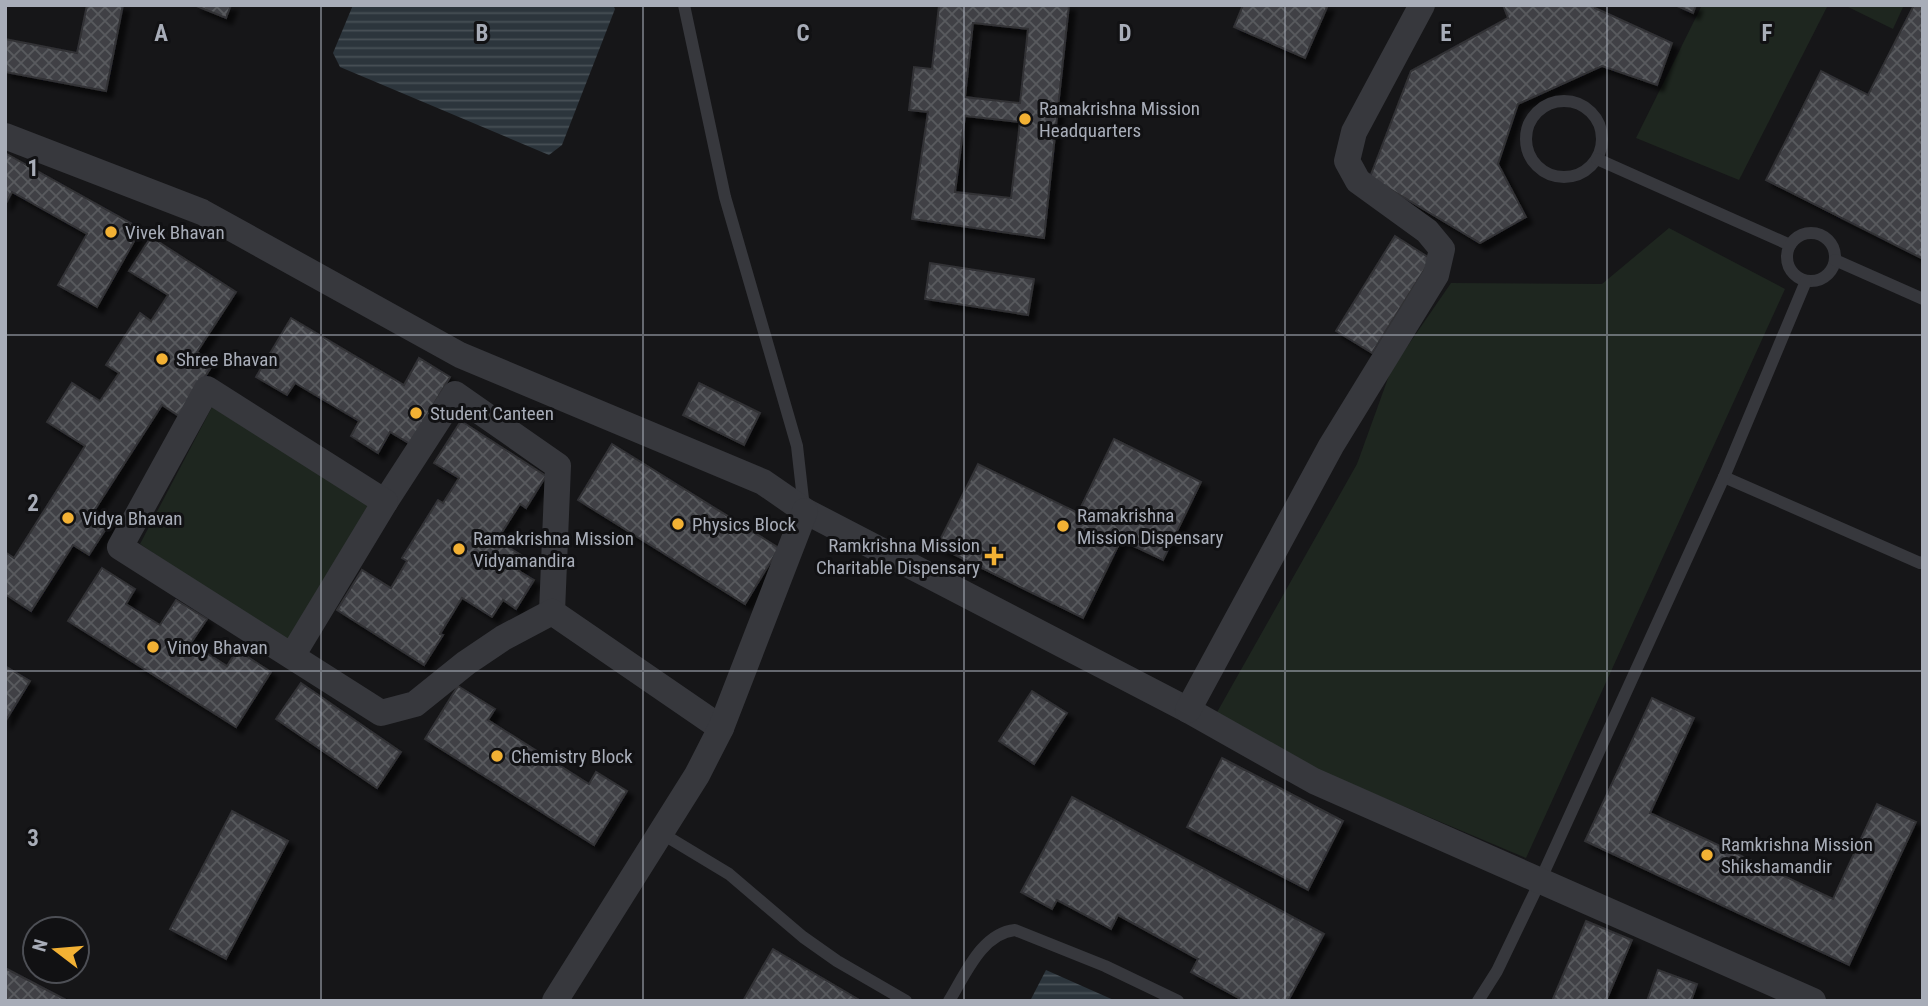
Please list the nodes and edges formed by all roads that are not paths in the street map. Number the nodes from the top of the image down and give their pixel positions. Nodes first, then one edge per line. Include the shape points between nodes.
1 (684, 5) edge
2 (1422, 5) edge
3 (5, 136) edge
4 (1597, 159) junction
5 (1790, 245) junction
6 (1835, 260) junction
7 (1806, 281) junction
8 (1923, 299) edge
9 (1724, 477) junction
10 (384, 502) junction
11 (805, 511) junction
12 (1923, 562) edge
13 (552, 612) junction
14 (292, 656) junction
15 (1188, 710) junction
16 (721, 728) junction
17 (661, 833) junction
18 (1539, 880) junction
19 (555, 1001) edge
20 (906, 1001) edge
21 (949, 1001) edge
22 (1178, 1001) edge
23 (1478, 1001) edge
24 (1813, 1001) edge

1 - 11 lane via 725,197 797,446
2 - 15 street via 1354,132 1347,161 1357,181 1427,231 1442,249 1436,275 1331,446
3 - 11 street via 202,212 460,355 763,482
4 - 4 lane via 1602,134 1591,111 1580,104 1555,102 1533,116 1527,127 1527,152 1542,172 1566,178 1579,175
4 - 5 lane
5 - 6 lane via 1803,234 1819,234 1832,244
5 - 7 lane via 1790,268
6 - 7 lane via 1823,278
6 - 8 lane
7 - 9 lane
9 - 12 lane
9 - 18 lane
10 - 13 street via 455,394 558,466
10 - 14 street
10 - 14 street via 207,389 120,547
11 - 15 street
11 - 16 street
13 - 14 street via 503,638 415,704 380,713
13 - 16 street
15 - 18 street via 1314,781
16 - 17 street
17 - 19 street
17 - 20 lane via 729,874 837,961
18 - 23 lane
18 - 24 street
21 - 22 lane via 995,936 1016,930

